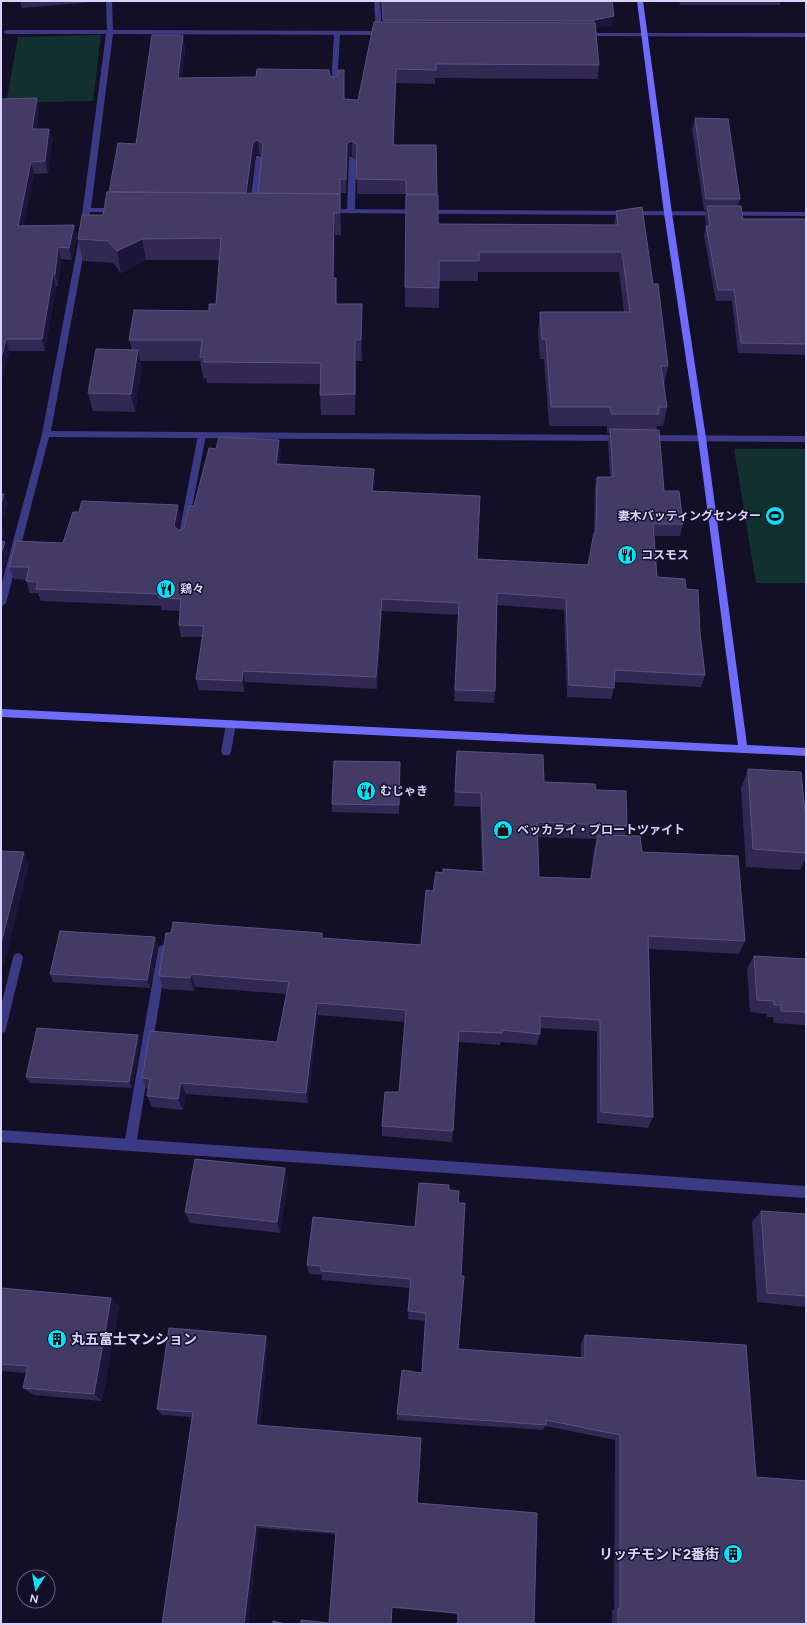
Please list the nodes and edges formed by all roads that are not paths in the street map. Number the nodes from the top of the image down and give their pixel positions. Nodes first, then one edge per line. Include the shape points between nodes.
1 (109, 1) edge
2 (377, 1) edge
3 (640, 1) edge
4 (6, 32) dead end
5 (110, 32) junction
6 (337, 33) junction
7 (379, 33) junction
8 (395, 33) edge
9 (578, 34) edge
10 (645, 34) junction
11 (806, 35) edge
12 (334, 89) edge
13 (259, 158) edge
14 (352, 159) edge
15 (87, 210) junction
16 (126, 210) edge
17 (253, 211) edge
18 (321, 211) edge
19 (351, 211) junction
20 (668, 213) junction
21 (806, 214) edge
22 (46, 434) junction
23 (202, 435) junction
24 (702, 438) junction
25 (806, 439) edge
26 (182, 539) edge
27 (1, 603) edge
28 (1, 713) edge
29 (231, 724) junction
30 (743, 748) junction
31 (226, 752) dead end
32 (806, 752) edge
33 (164, 945) edge
34 (18, 958) dead end
35 (1, 1028) edge
36 (1, 1136) edge
37 (130, 1145) junction
38 (806, 1192) edge

1 - 5 street
2 - 7 street
3 - 10 street
4 - 5 street
5 - 6 street
5 - 15 street
6 - 7 street
6 - 12 street
7 - 8 street
9 - 10 street
10 - 11 street
10 - 20 street
13 - 17 street
14 - 19 street
15 - 16 street
15 - 22 street
18 - 19 street
19 - 20 street
20 - 21 street
20 - 24 street
22 - 23 street
22 - 27 street
23 - 24 street
23 - 26 street
24 - 25 street
24 - 30 street
28 - 29 street
29 - 30 street
29 - 31 street
30 - 32 street
33 - 37 street
34 - 35 street
36 - 37 street
37 - 38 street

